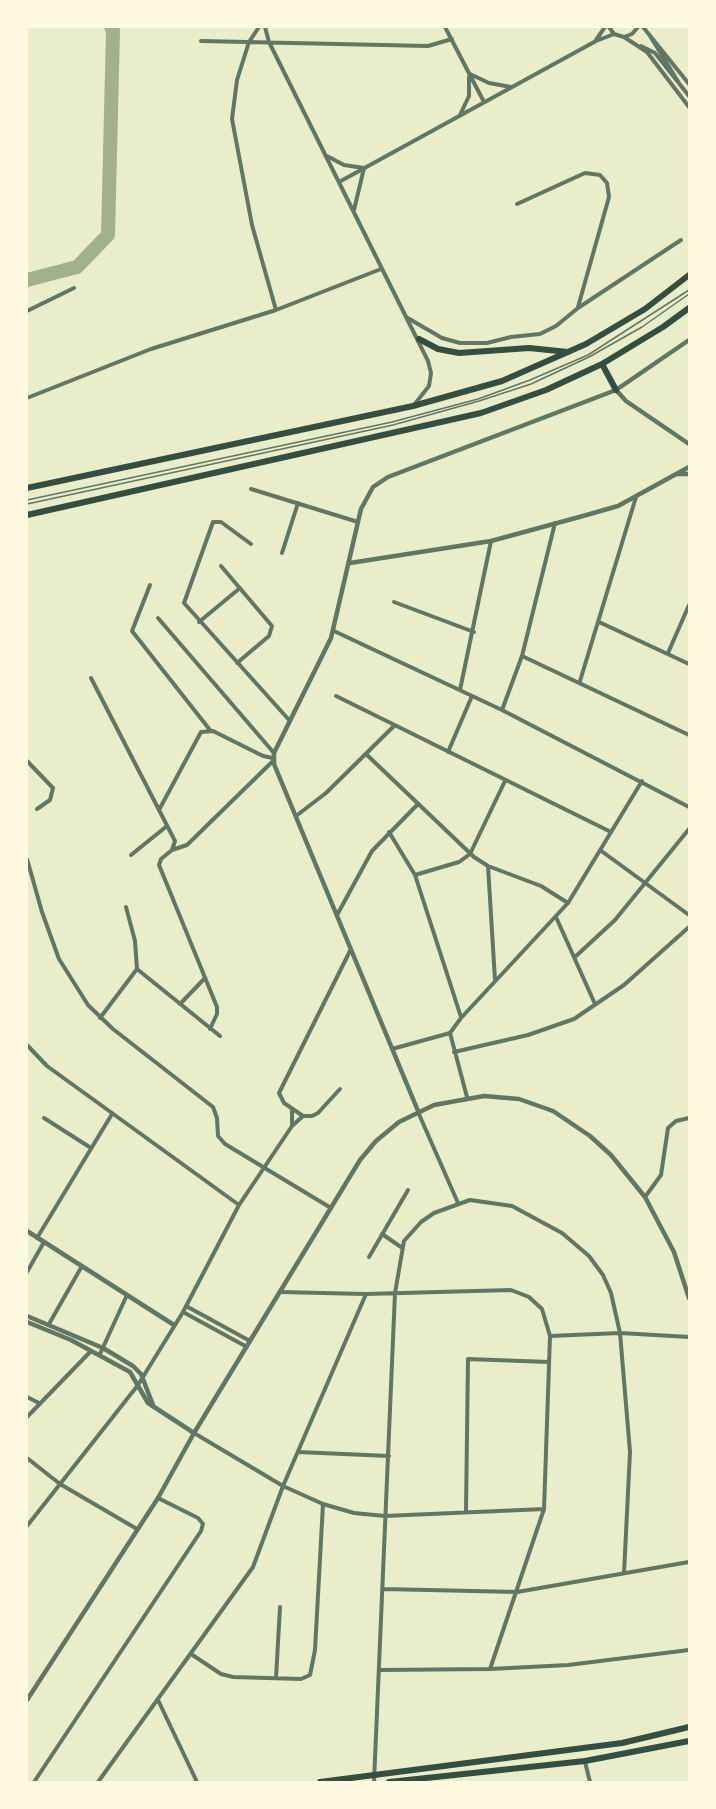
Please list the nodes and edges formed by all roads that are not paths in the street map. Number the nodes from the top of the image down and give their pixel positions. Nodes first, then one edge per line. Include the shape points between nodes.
1 (259, 27) edge
2 (265, 27) edge
3 (445, 27) edge
4 (607, 27) edge
5 (638, 27) edge
6 (643, 27) edge
7 (649, 33) junction
8 (614, 34) junction
9 (624, 37) junction
10 (452, 39) junction
11 (596, 40) junction
12 (201, 41) dead end
13 (249, 42) junction
14 (268, 42) junction
15 (640, 46) junction
16 (468, 73) junction
17 (679, 84) junction
18 (689, 84) edge
19 (511, 87) junction
20 (689, 96) edge
21 (484, 102) junction
22 (689, 107) edge
23 (459, 116) junction
24 (326, 155) junction
25 (364, 168) junction
26 (339, 182) junction
27 (517, 204) dead end
28 (353, 210) junction
29 (681, 240) dead end
30 (381, 269) junction
31 (689, 275) edge
32 (74, 288) dead end
33 (689, 290) edge
34 (689, 294) edge
35 (578, 308) junction
36 (689, 308) edge
37 (276, 310) junction
38 (27, 311) edge
39 (405, 316) junction
40 (419, 339) junction
41 (689, 340) edge
42 (569, 352) junction
43 (602, 364) junction
44 (616, 390) junction
45 (27, 398) edge
46 (413, 406) junction
47 (689, 444) edge
48 (689, 467) edge
49 (675, 474) junction
50 (689, 474) edge
51 (27, 488) edge
52 (251, 489) dead end
53 (636, 497) junction
54 (27, 502) edge
55 (298, 503) junction
56 (27, 515) edge
57 (358, 522) junction
58 (555, 523) junction
59 (491, 541) junction
60 (251, 544) dead end
61 (282, 554) dead end
62 (350, 563) junction
63 (220, 566) dead end
64 (150, 585) dead end
65 (240, 588) junction
66 (394, 602) dead end
67 (689, 605) edge
68 (158, 618) dead end
69 (199, 622) junction
70 (599, 622) junction
71 (334, 631) junction
72 (474, 632) junction
73 (668, 653) junction
74 (522, 656) junction
75 (237, 663) junction
76 (689, 664) edge
77 (92, 678) dead end
78 (580, 681) junction
79 (460, 690) junction
80 (336, 696) dead end
81 (472, 696) junction
82 (502, 710) junction
83 (291, 721) junction
84 (394, 726) junction
85 (210, 730) junction
86 (689, 735) edge
87 (448, 752) junction
88 (366, 754) junction
89 (273, 758) junction
90 (27, 761) edge
91 (505, 781) junction
92 (642, 781) junction
93 (418, 804) junction
94 (689, 807) edge
95 (37, 809) dead end
96 (158, 811) junction
97 (296, 816) junction
98 (167, 826) junction
99 (689, 829) edge
100 (389, 832) junction
101 (611, 832) junction
102 (172, 850) junction
103 (600, 850) junction
104 (470, 854) junction
105 (131, 855) dead end
106 (27, 859) edge
107 (488, 866) junction
108 (415, 875) junction
109 (645, 883) junction
110 (568, 903) junction
111 (126, 907) dead end
112 (337, 915) junction
113 (689, 915) edge
114 (556, 917) junction
115 (689, 927) edge
116 (351, 949) junction
117 (575, 957) junction
118 (137, 969) junction
119 (205, 978) junction
120 (495, 981) junction
121 (180, 1004) junction
122 (595, 1004) junction
123 (100, 1018) junction
124 (461, 1018) junction
125 (210, 1029) junction
126 (450, 1033) junction
127 (220, 1036) dead end
128 (27, 1045) edge
129 (392, 1049) junction
130 (454, 1052) junction
131 (340, 1089) dead end
132 (467, 1097) junction
133 (292, 1109) junction
134 (418, 1111) junction
135 (112, 1113) junction
136 (303, 1116) junction
137 (45, 1118) dead end
138 (689, 1118) edge
139 (292, 1126) junction
140 (92, 1148) junction
141 (264, 1168) junction
142 (408, 1190) dead end
143 (645, 1197) junction
144 (458, 1203) junction
145 (239, 1205) junction
146 (331, 1208) junction
147 (27, 1231) edge
148 (382, 1234) junction
149 (38, 1238) junction
150 (44, 1242) junction
151 (401, 1247) junction
152 (369, 1257) dead end
153 (82, 1266) junction
154 (27, 1272) edge
155 (280, 1292) junction
156 (395, 1293) junction
157 (366, 1294) junction
158 (127, 1295) junction
159 (689, 1298) edge
160 (186, 1306) junction
161 (183, 1312) junction
162 (27, 1316) edge
163 (27, 1322) edge
164 (174, 1325) junction
165 (48, 1327) junction
166 (620, 1333) junction
167 (550, 1336) junction
168 (689, 1337) edge
169 (250, 1341) junction
170 (247, 1347) junction
171 (103, 1348) junction
172 (92, 1350) junction
173 (100, 1354) junction
174 (549, 1362) junction
175 (142, 1378) junction
176 (138, 1385) junction
177 (27, 1397) edge
178 (39, 1404) junction
179 (153, 1405) junction
180 (27, 1416) edge
181 (194, 1433) junction
182 (298, 1452) junction
183 (389, 1456) junction
184 (27, 1458) edge
185 (60, 1484) junction
186 (284, 1486) junction
187 (158, 1498) junction
188 (323, 1504) junction
189 (544, 1509) junction
190 (466, 1510) junction
191 (385, 1516) junction
192 (27, 1526) edge
193 (137, 1529) junction
194 (689, 1562) edge
195 (624, 1573) junction
196 (384, 1589) junction
197 (517, 1592) junction
198 (280, 1607) dead end
199 (689, 1650) edge
200 (191, 1654) junction
201 (490, 1669) junction
202 (380, 1670) junction
203 (276, 1678) junction
204 (27, 1700) edge
205 (158, 1700) junction
206 (689, 1728) edge
207 (689, 1741) edge
208 (585, 1761) junction
209 (373, 1774) junction
210 (34, 1782) edge
211 (98, 1782) edge
212 (197, 1782) edge
213 (320, 1782) edge
214 (374, 1782) edge
215 (389, 1782) edge
216 (590, 1782) edge

1 - 13 street
2 - 14 street
3 - 10 street
4 - 8 street
4 - 11 street
5 - 9 street
6 - 7 street
7 - 17 street
7 - 18 street
8 - 9 street
8 - 11 street
9 - 15 street
10 - 14 street via 428,46
10 - 16 street
11 - 19 street
12 - 13 street
13 - 14 street
13 - 37 street via 233,99 234,139 252,225
14 - 24 street
15 - 17 street via 652,50
15 - 22 street
16 - 19 street via 489,83
16 - 21 street
16 - 23 street via 469,96
17 - 20 street
19 - 21 street
21 - 23 street
23 - 25 street
24 - 25 street via 344,165
24 - 26 street
25 - 26 street
25 - 28 street
26 - 28 street
27 - 35 street via 585,174 600,175 607,183 609,198
28 - 30 street
29 - 35 street
30 - 37 street
30 - 39 street
31 - 42 main road via 620,325
32 - 38 street
33 - 54 lane via 588,355 478,399 392,422
34 - 54 lane via 589,357 531,384 479,401 383,427
35 - 39 street via 547,332 487,343 448,340
36 - 43 main road
37 - 45 street via 160,345
39 - 40 street
40 - 42 main road via 438,349 459,353 529,348
40 - 46 street via 430,367 430,380
41 - 44 street
42 - 46 main road via 502,381
43 - 44 main road
43 - 56 main road via 514,402 448,422
44 - 47 street
44 - 57 street via 388,477 366,495
46 - 51 main road
48 - 49 street
49 - 50 street
49 - 53 street
52 - 55 street
53 - 58 street via 618,506
53 - 70 street
55 - 57 street
55 - 61 street
57 - 62 street
58 - 59 street
58 - 74 street
59 - 62 street
59 - 72 street
60 - 69 street via 221,522 213,522 184,600
62 - 71 street
63 - 65 street
64 - 85 street via 132,631
65 - 69 street
65 - 75 street via 272,630
66 - 72 street
67 - 73 street
68 - 89 street
69 - 75 street
70 - 73 street
70 - 78 street
71 - 79 street
71 - 83 street
72 - 79 street
73 - 76 street
74 - 78 street
74 - 82 street
75 - 83 street
77 - 96 street
78 - 86 street
79 - 81 street
80 - 84 street
81 - 82 street
81 - 87 street
82 - 92 street
83 - 89 street
84 - 87 street
84 - 88 street
85 - 89 street
85 - 96 street via 198,735
87 - 91 street
88 - 93 street
88 - 97 street
89 - 97 street
89 - 102 street via 187,844
90 - 95 street via 53,788 50,800
91 - 101 street
91 - 104 street
92 - 94 street
92 - 101 street
93 - 100 street
93 - 104 street
96 - 98 street
97 - 112 street
98 - 102 street via 175,841
98 - 105 street
99 - 109 street
100 - 108 street
100 - 112 street via 363,863
101 - 103 street
102 - 119 street via 161,859 160,871
103 - 109 street
103 - 110 street
104 - 107 street
104 - 108 street via 459,862
106 - 123 street via 59,959
107 - 110 street via 541,886
107 - 120 street
108 - 124 street
109 - 113 street
109 - 117 street via 602,934
110 - 114 street
111 - 118 street
112 - 116 street
114 - 117 street
114 - 120 street
115 - 122 street via 624,985
116 - 129 street
116 - 133 street via 281,1085 281,1100
117 - 122 street
118 - 121 street
118 - 123 street
119 - 121 street
119 - 125 street via 218,1010
120 - 124 street
121 - 125 street
122 - 130 street via 574,1019 555,1026
123 - 141 street via 213,1107 220,1139
124 - 126 street
125 - 127 street
126 - 129 street
126 - 130 street
128 - 135 street via 47,1066
129 - 134 street
130 - 132 street
131 - 136 street via 315,1115
132 - 134 street
132 - 143 street via 502,1096 535,1103 553,1112 611,1155
133 - 136 street
133 - 139 street
134 - 144 street
134 - 146 street via 367,1150
135 - 140 street
135 - 145 street
136 - 139 street
137 - 140 street
138 - 143 street via 676,1120 668,1128 661,1175
139 - 141 street
140 - 149 street
141 - 145 street
141 - 146 street
142 - 148 street
143 - 159 street via 674,1252
144 - 151 street via 421,1222
144 - 166 street via 502,1203 521,1209 562,1233 589,1256 603,1275
145 - 160 street
146 - 155 street
147 - 149 street
148 - 151 street
148 - 152 street
149 - 150 street
150 - 153 street
150 - 154 street
151 - 156 street
153 - 158 street
153 - 165 street
155 - 157 street
155 - 169 street
156 - 157 street
156 - 167 street via 511,1290 542,1309
156 - 183 street
157 - 182 street
158 - 164 street
158 - 171 street
160 - 161 street
160 - 169 street
161 - 164 street
161 - 170 street
162 - 165 street
163 - 165 street
164 - 175 street
165 - 171 street
165 - 172 street
166 - 167 street
166 - 168 street
166 - 195 street via 630,1452
167 - 174 street
169 - 170 street
170 - 181 street
171 - 173 street
171 - 175 street via 136,1368
172 - 173 street
172 - 178 street
173 - 176 street via 130,1372
174 - 189 street
174 - 190 street via 468,1359
175 - 176 street
175 - 179 street
176 - 179 street via 144,1399
176 - 185 street
177 - 178 street
178 - 180 street
179 - 181 street
181 - 186 street
181 - 187 street
182 - 183 street
182 - 186 street
183 - 191 street
184 - 185 street
185 - 192 street
185 - 193 street
186 - 188 street
186 - 200 street via 253,1567
187 - 193 street
187 - 210 street via 198,1518 201,1531
188 - 191 street
188 - 203 street via 313,1669 307,1678
189 - 190 street
189 - 197 street
190 - 191 street
191 - 196 street
193 - 204 street
194 - 195 street
195 - 197 street
196 - 197 street
196 - 202 street
197 - 201 street
198 - 203 street
199 - 201 street via 568,1665
200 - 203 street via 227,1676
200 - 205 street
201 - 202 street
202 - 209 street
205 - 211 street
205 - 212 street
206 - 209 main road via 622,1743
207 - 208 main road
208 - 215 main road
208 - 216 street
209 - 213 main road
209 - 214 street

